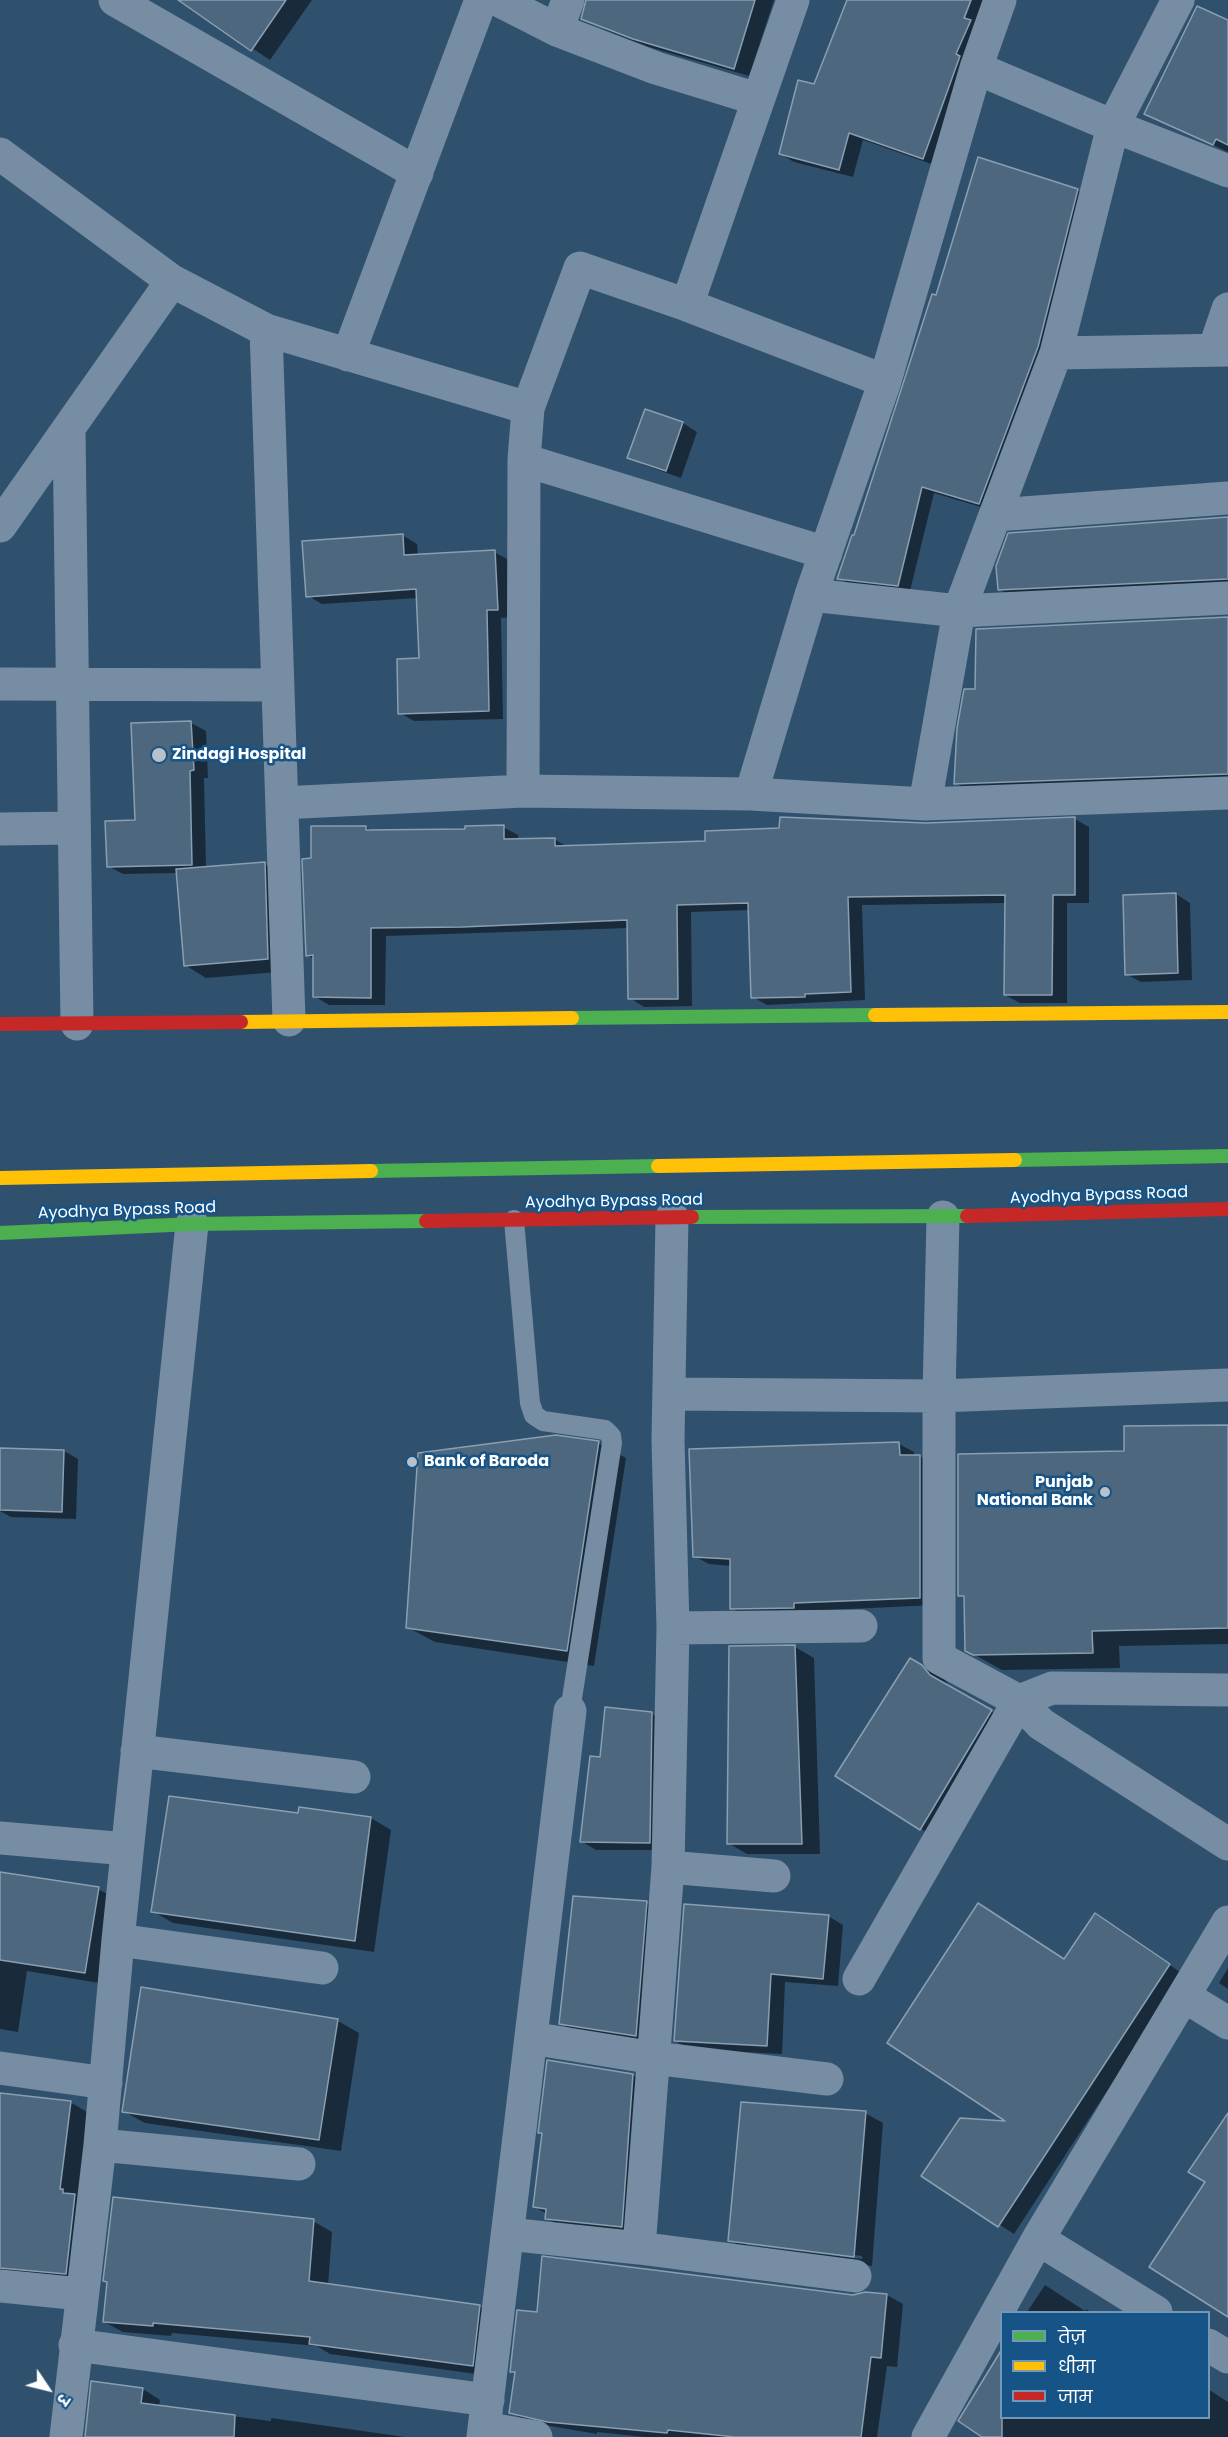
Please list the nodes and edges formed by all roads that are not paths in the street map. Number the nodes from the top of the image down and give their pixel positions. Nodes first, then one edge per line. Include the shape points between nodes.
1 (115, 0) edge
2 (482, 0) edge
3 (498, 0) edge
4 (568, 0) edge
5 (793, 0) edge
6 (1000, 0) edge
7 (1178, 0) edge
8 (556, 30) junction
9 (976, 68) junction
10 (757, 99) junction
11 (1113, 126) junction
12 (0, 154) edge
13 (1228, 171) edge
14 (417, 173) junction
15 (172, 281) junction
16 (687, 305) junction
17 (1228, 309) edge
18 (266, 330) junction
19 (1221, 350) edge
20 (1056, 353) junction
21 (348, 356) junction
22 (885, 381) junction
23 (528, 408) junction
24 (69, 430) junction
25 (524, 460) junction
26 (1228, 498) edge
27 (996, 515) junction
28 (0, 526) edge
29 (826, 553) junction
30 (811, 595) junction
31 (1228, 598) edge
32 (959, 611) junction
33 (0, 684) edge
34 (72, 685) junction
35 (278, 685) junction
36 (523, 791) junction
37 (1228, 793) edge
38 (751, 794) junction
39 (282, 804) junction
40 (925, 804) junction
41 (74, 828) junction
42 (0, 830) edge
43 (1228, 1012) edge
44 (289, 1020) junction
45 (0, 1024) edge
46 (77, 1024) junction
47 (1228, 1156) edge
48 (0, 1178) edge
49 (1228, 1209) edge
50 (672, 1217) junction
51 (943, 1217) junction
52 (514, 1220) junction
53 (192, 1224) junction
54 (0, 1233) edge
55 (1228, 1385) edge
56 (669, 1394) junction
57 (939, 1396) junction
58 (861, 1626) dead end
59 (673, 1628) junction
60 (1228, 1690) edge
61 (1019, 1701) junction
62 (570, 1711) joint
63 (137, 1751) junction
64 (354, 1777) dead end
65 (0, 1838) edge
66 (1228, 1844) edge
67 (127, 1849) junction
68 (668, 1867) junction
69 (774, 1876) dead end
70 (1228, 1922) edge
71 (118, 1940) junction
72 (322, 1968) dead end
73 (859, 1979) dead end
74 (1184, 1996) junction
75 (1228, 2023) edge
76 (531, 2038) junction
77 (654, 2058) junction
78 (0, 2068) edge
79 (827, 2079) dead end
80 (106, 2083) junction
81 (100, 2145) junction
82 (299, 2164) dead end
83 (508, 2234) junction
84 (1038, 2239) junction
85 (639, 2248) junction
86 (855, 2276) dead end
87 (0, 2286) edge
88 (81, 2294) junction
89 (1153, 2311) edge
90 (75, 2345) junction
91 (1210, 2346) edge
92 (1228, 2357) edge
93 (485, 2422) edge
94 (66, 2437) edge
95 (536, 2437) edge
96 (928, 2437) edge

1 - 14 street
2 - 14 street
3 - 8 street
4 - 8 street
5 - 10 street
6 - 9 street
7 - 11 street
8 - 10 street via 657,68
9 - 11 street
9 - 22 street
10 - 16 street
11 - 13 street
11 - 20 street
12 - 15 street
14 - 21 street
15 - 18 street
15 - 24 street
16 - 22 street
16 - 23 street via 580,268
17 - 19 street
18 - 21 street
18 - 35 street
19 - 20 street
20 - 27 street
21 - 23 street
22 - 29 street
23 - 25 street
24 - 28 street
24 - 34 street
25 - 29 street
25 - 36 street
26 - 27 street
27 - 32 street
29 - 30 street
30 - 32 street
30 - 38 street
31 - 32 street
32 - 40 street
33 - 34 street
34 - 35 street
34 - 41 street
35 - 39 street
36 - 38 street
36 - 39 street
37 - 40 street
38 - 40 street
39 - 44 street
41 - 42 street
41 - 46 street
43 - 44 main road
44 - 46 main road
45 - 46 main road
47 - 48 main road, Ayodhya Bypass Road
49 - 51 main road, Ayodhya Bypass Road
50 - 51 main road, Ayodhya Bypass Road
50 - 52 main road, Ayodhya Bypass Road
50 - 56 street
51 - 57 street
52 - 53 main road, Ayodhya Bypass Road
52 - 62 lane via 534,1415 543,1421 605,1430 612,1443
53 - 54 main road, Ayodhya Bypass Road
53 - 63 street
55 - 57 street
56 - 57 street
56 - 59 street
57 - 61 street via 939,1658
58 - 59 street
59 - 68 street
60 - 61 street via 1052,1688
61 - 66 street via 1041,1724
61 - 73 street
62 - 76 street
63 - 64 street
63 - 67 street
65 - 67 street
67 - 71 street
68 - 69 street
68 - 77 street
70 - 74 street
71 - 72 street
71 - 80 street
74 - 75 street
74 - 84 street
76 - 77 street
76 - 83 street
77 - 79 street
77 - 85 street
78 - 80 street
80 - 81 street
81 - 82 street
81 - 88 street
83 - 85 street
83 - 93 street
84 - 89 street
84 - 96 street
85 - 86 street
87 - 88 street
88 - 90 street
90 - 93 street
90 - 94 street
91 - 92 street
93 - 95 street

